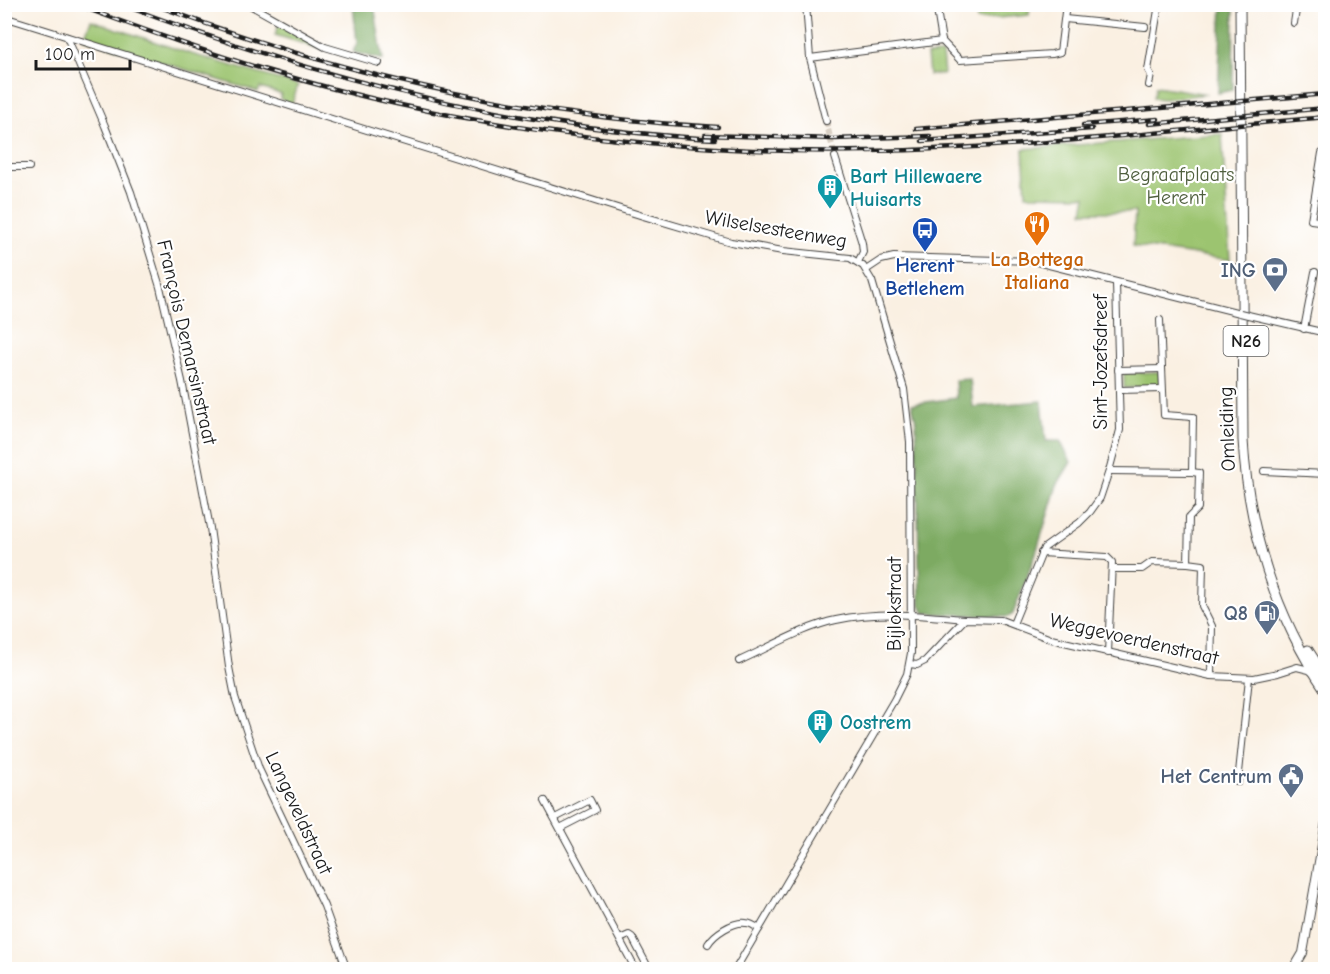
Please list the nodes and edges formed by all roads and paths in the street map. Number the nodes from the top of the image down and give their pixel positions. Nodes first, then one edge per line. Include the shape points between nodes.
1 (248, 4) edge
2 (806, 4) edge
3 (936, 4) edge
4 (1066, 4) edge
5 (1159, 4) edge
6 (1240, 4) edge
7 (1245, 4) edge
8 (1297, 4) edge
9 (4, 17) edge
10 (1065, 19) junction
11 (1294, 23) dead end
12 (1145, 27) dead end
13 (67, 37) junction
14 (942, 41) junction
15 (810, 58) junction
16 (379, 63) dead end
17 (1149, 85) dead end
18 (826, 121) tunnel mouth
19 (1326, 152) edge
20 (835, 157) tunnel mouth
21 (4, 167) edge
22 (29, 167) dead end
23 (1326, 222) edge
24 (858, 262) junction
25 (867, 270) junction
26 (1315, 272) dead end
27 (1116, 283) junction
28 (1160, 320) dead end
29 (1304, 329) junction
30 (1326, 333) edge
31 (1162, 369) junction
32 (1118, 370) junction
33 (1162, 389) junction
34 (1119, 390) junction
35 (1109, 471) junction
36 (1264, 471) dead end
37 (1191, 472) junction
38 (1326, 474) edge
39 (1041, 553) junction
40 (1188, 563) junction
41 (1113, 569) junction
42 (911, 614) junction
43 (965, 619) junction
44 (1013, 624) junction
45 (1108, 653) junction
46 (1304, 654) junction
47 (739, 661) dead end
48 (910, 664) junction
49 (229, 667) joint
50 (1297, 667) junction
51 (1319, 668) edge
52 (1211, 676) junction
53 (1249, 678) junction
54 (1326, 678) edge
55 (1326, 691) edge
56 (1238, 782) dead end
57 (545, 801) dead end
58 (555, 818) junction
59 (1326, 822) edge
60 (560, 828) junction
61 (759, 929) junction
62 (620, 939) junction
63 (708, 944) dead end
64 (649, 968) edge
65 (347, 969) edge
66 (735, 969) edge
67 (1293, 969) edge

1 - 16 street via 325,48
2 - 15 street
3 - 14 street
4 - 10 street
5 - 17 street
6 - 46 main road, Omleiding / N26 via 1244,457 1263,559 1279,604
7 - 51 main road, Omleiding / N26 via 1248,457 1268,558 1289,612
8 - 11 street
9 - 13 street, Wilselsesteenweg
10 - 12 street
10 - 14 street via 1060,52 1052,54 960,60
13 - 24 street, Wilselsesteenweg via 731,242 843,256
13 - 49 street, François Demarsinstraat via 131,192 160,287 210,528
14 - 15 street
15 - 18 street
19 - 23 street via 1322,153 1311,220
20 - 24 street via 862,243
21 - 22 street
24 - 25 street, Wilselsesteenweg
25 - 27 street, Wilselsesteenweg via 880,260 894,257 1013,259 1048,264
25 - 42 street, Bijlokstraat via 907,406
26 - 29 street
27 - 29 street, Wilselsesteenweg, bridge
27 - 32 street, Sint-Jozefsdreef
28 - 31 street
29 - 30 street, Wilselsesteenweg
31 - 32 street
31 - 33 street
32 - 34 street, Sint-Jozefsdreef
33 - 34 street
33 - 37 street via 1164,415 1193,417
34 - 35 street, Sint-Jozefsdreef via 1120,430
35 - 37 street
35 - 39 street, Sint-Jozefsdreef via 1100,498 1090,512
36 - 38 street
37 - 40 street via 1199,473 1198,508 1189,517
39 - 41 street via 1107,557
39 - 44 street, Sint-Jozefsdreef
40 - 41 street via 1152,562 1142,569
40 - 52 street via 1203,565 1202,606 1212,626
41 - 45 street
42 - 43 street, Weggevoerdenstraat
42 - 47 street, Weggevoerdenstraat via 835,620
42 - 48 street, Bijlokstraat
43 - 44 street, Weggevoerdenstraat
43 - 48 street via 925,662
44 - 45 street, Weggevoerdenstraat
45 - 52 street, Weggevoerdenstraat
46 - 50 street
46 - 51 main road, Omleiding / N26
48 - 61 street, Bijlokstraat via 894,700
49 - 65 street, Langeveldstraat via 251,747 324,906
50 - 51 street
50 - 53 street, Weggevoerdenstraat
51 - 54 main road, Omleiding / N26
51 - 55 main road, Omleiding / N26
52 - 53 street, Weggevoerdenstraat
53 - 56 street
57 - 58 street
58 - 60 street
58 - 60 street via 590,800 595,810
59 - 67 street via 1303,953
60 - 62 street
61 - 63 street via 749,923 734,924
61 - 66 street, Bijlokstraat
62 - 64 street via 635,968
62 - 64 street via 633,937

